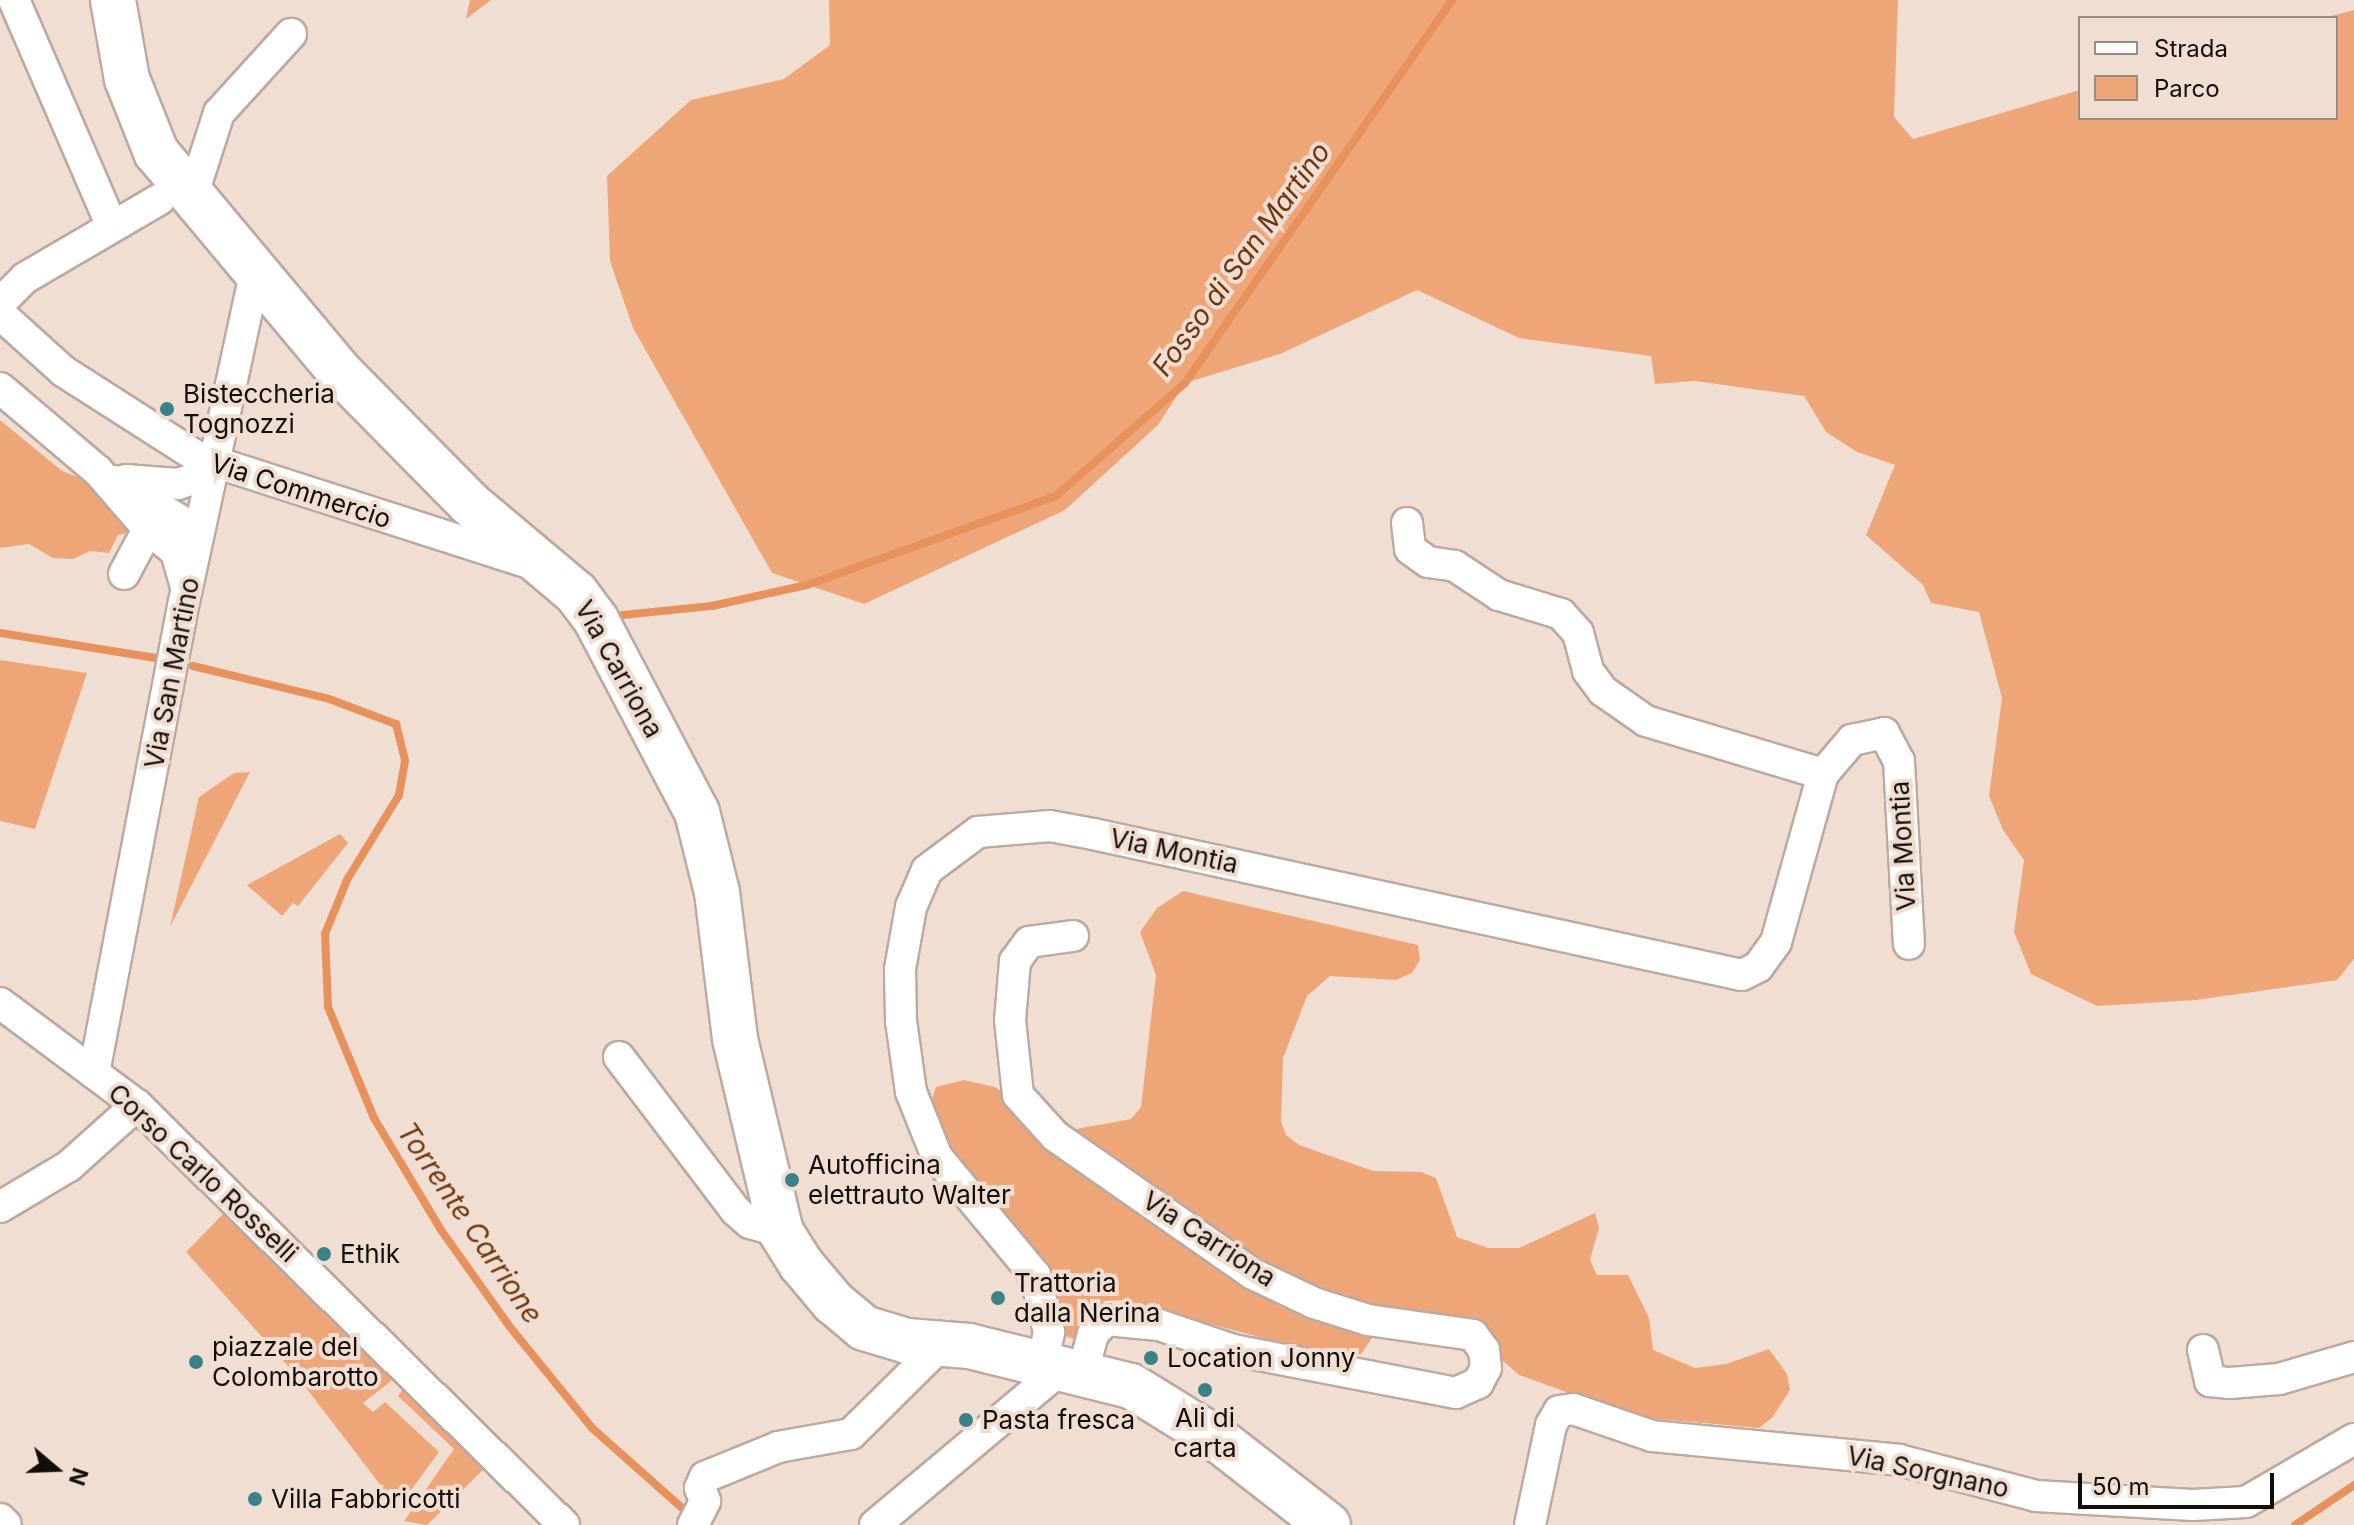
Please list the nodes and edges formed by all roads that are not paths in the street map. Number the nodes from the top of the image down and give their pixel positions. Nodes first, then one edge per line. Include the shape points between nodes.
1 (14, 0) edge
2 (113, 0) edge
3 (291, 34) dead end
4 (176, 198) junction
5 (111, 224) junction
6 (255, 274) junction
7 (0, 303) edge
8 (0, 314) edge
9 (0, 388) edge
10 (176, 446) junction
11 (213, 467) junction
12 (98, 471) junction
13 (135, 482) junction
14 (1407, 523) dead end
15 (148, 529) junction
16 (196, 545) junction
17 (546, 568) junction
18 (124, 574) dead end
19 (185, 598) junction
20 (1823, 774) junction
21 (1073, 936) dead end
22 (1909, 944) dead end
23 (0, 1003) edge
24 (619, 1057) dead end
25 (94, 1073) junction
26 (137, 1105) junction
27 (0, 1207) edge
28 (781, 1232) junction
29 (941, 1345) junction
30 (2203, 1350) dead end
31 (2352, 1356) edge
32 (1063, 1367) junction
33 (2354, 1439) edge
34 (699, 1513) edge
35 (0, 1519) edge
36 (6, 1525) edge
37 (564, 1525) edge
38 (875, 1525) edge
39 (1328, 1525) edge
40 (1530, 1525) edge

1 - 5 street
2 - 4 main road, Via Carriona via 127,79
3 - 4 street via 219,113
4 - 5 street
4 - 6 main road, Via Carriona
5 - 7 street via 25,278
6 - 11 street, Via San Martino
6 - 17 main road, Via Carriona via 339,371 469,503
8 - 10 street, Via Commercio via 63,371
9 - 12 street
10 - 11 street, Via Commercio
10 - 13 street via 166,463
11 - 13 street via 178,484
11 - 16 street, Via San Martino
11 - 17 street, Via Commercio
12 - 13 street
12 - 15 street
12 - 16 street via 167,510
14 - 20 street via 1410,549 1428,562 1455,566 1499,595 1561,614 1578,633 1588,671 1603,691 1646,721
15 - 18 street
15 - 19 street via 176,552
16 - 19 street, Via San Martino
17 - 28 main road, Via Carriona via 576,593 596,620 697,812 717,892 733,1029
19 - 25 street, Via San Martino
20 - 22 street, Via Montia via 1852,740 1884,733 1899,761
20 - 32 street, Via Montia via 1776,942 1758,967 1742,975 1050,826 978,832 939,856 911,907 900,969 911,1092 937,1157 1035,1275
21 - 32 street, Via Carriona via 1029,942 1015,961 1010,1020 1018,1095 1055,1136 1253,1274 1314,1303 1368,1320 1473,1335 1484,1350 1486,1368 1478,1383 1456,1393 1233,1350 1159,1325 1106,1320
23 - 25 street, Corso Carlo Rosselli
24 - 28 street via 736,1211 750,1223
25 - 26 street, Corso Carlo Rosselli
26 - 27 street via 69,1166
26 - 37 street, Corso Carlo Rosselli
28 - 29 main road, Via Carriona via 833,1302 864,1328
29 - 32 main road, Via Carriona
29 - 34 street via 851,1434 778,1447 705,1477
30 - 31 street via 2210,1381 2230,1383 2279,1379
32 - 38 street
32 - 39 main road, Via Carriona via 1131,1386 1177,1412
33 - 40 street, Via Sorgnano via 2246,1502 2193,1505 2036,1496 1899,1460 1652,1436 1573,1409 1559,1411 1551,1425
35 - 36 street

